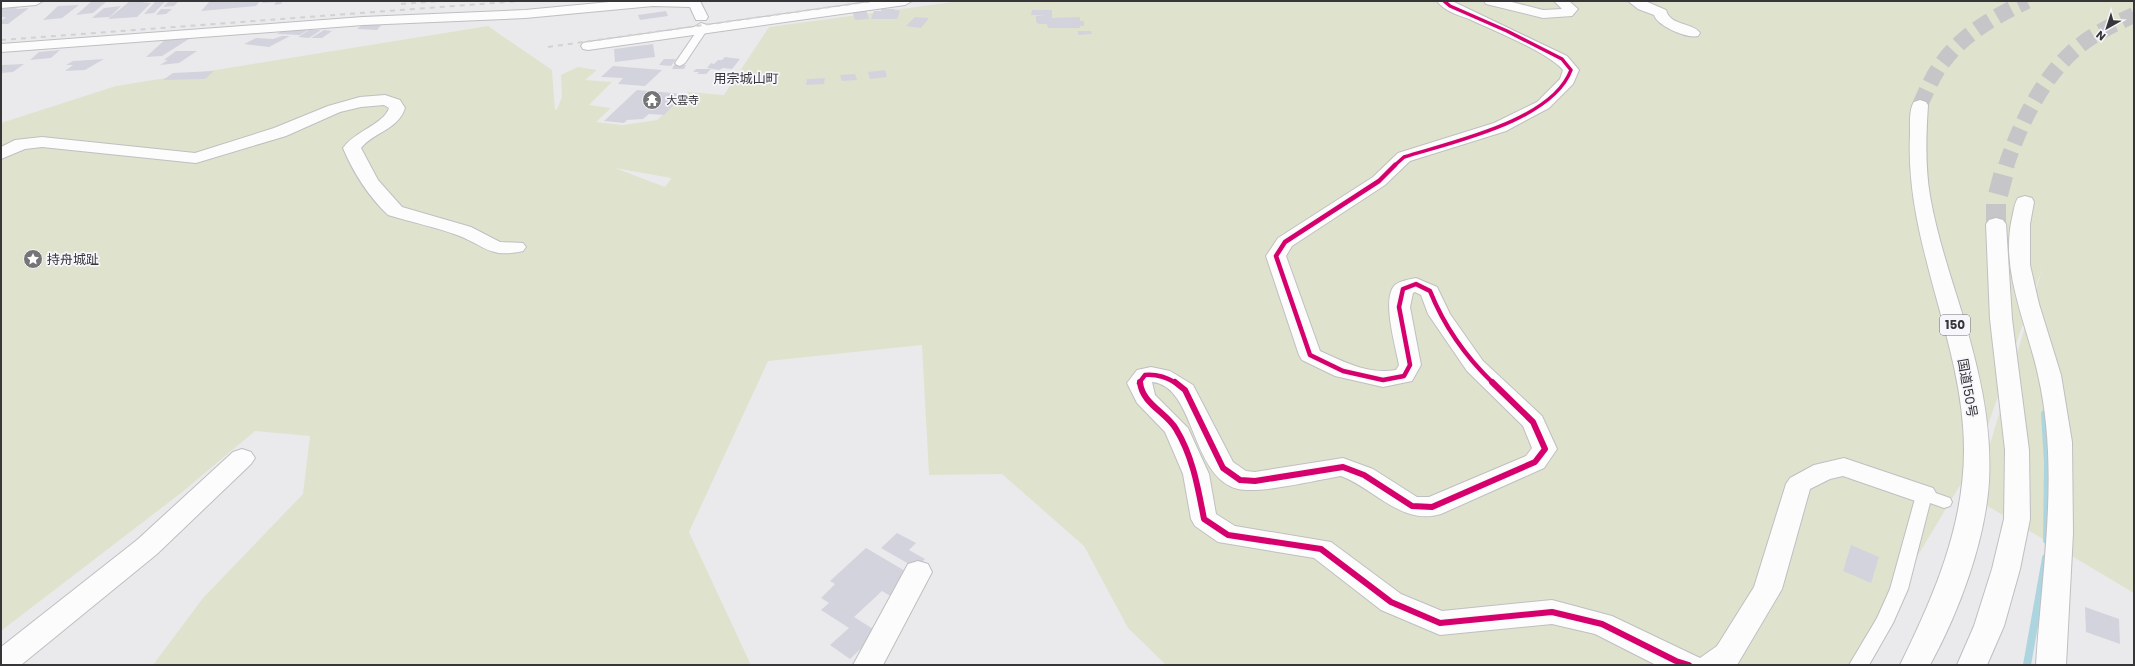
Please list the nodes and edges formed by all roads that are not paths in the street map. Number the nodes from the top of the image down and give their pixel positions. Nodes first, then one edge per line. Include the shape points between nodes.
1 (36, 1) edge
2 (905, 1) edge
3 (1444, 1) edge
4 (1491, 1) edge
5 (1561, 1) edge
6 (1635, 1) edge
7 (1, 4) edge
8 (701, 25) junction
9 (1693, 34) dead end
10 (588, 46) dead end
11 (1, 48) edge
12 (680, 63) dead end
13 (1920, 105) tunnel mouth
14 (1, 154) edge
15 (2025, 202) dead end
16 (1996, 224) tunnel mouth
17 (516, 247) dead end
18 (242, 458) dead end
19 (1934, 498) joint
20 (918, 572) dead end
21 (1, 664) edge
22 (868, 665) edge
23 (1689, 665) edge
24 (1712, 665) edge
25 (1859, 665) edge
26 (1914, 665) edge
27 (1972, 665) edge
28 (2051, 665) edge

1 - 7 main road
2 - 8 main road
3 - 23 main road via 1562,59 1571,70 1567,81 1543,105 1500,127 1404,157 1379,181 1285,242 1276,256 1310,355 1343,372 1383,380 1404,376 1410,365 1398,307 1403,289 1416,284 1430,291 1439,314 1475,366 1533,422 1546,449 1535,462 1432,507 1412,506 1364,474 1343,467 1255,481 1240,480 1223,468 1185,390 1176,382 1156,373 1145,375 1139,383 1145,398 1176,428 1196,474 1204,519 1228,535 1321,549 1391,602 1440,623 1552,612 1602,624
4 - 5 main road via 1543,14 1567,13 1571,9
6 - 9 main road via 1661,13 1661,17 1669,23
8 - 10 main road
8 - 11 main road via 695,3 653,2 525,14 363,21
8 - 12 lane
13 - 26 main road, 国道150号 / 150 via 1918,169 1922,208 1966,368 1974,412 1977,457 1974,498 1962,547 1947,593 1924,649
14 - 17 main road via 21,144 42,142 196,158 280,132 340,107 385,100 394,103 397,108 393,119 357,139 352,148 355,158 387,204 395,211 464,231 497,248
15 - 28 main road via 2019,223 2020,261 2028,306 2055,396 2060,454 2060,548
16 - 27 main road via 2001,319 2017,450 2017,519 2006,569 1989,626
18 - 21 main road via 147,547
19 - 24 main road via 1844,467 1823,470 1799,484 1768,589 1728,655
19 - 25 lane via 1917,517 1903,578 1882,629
20 - 22 main road

